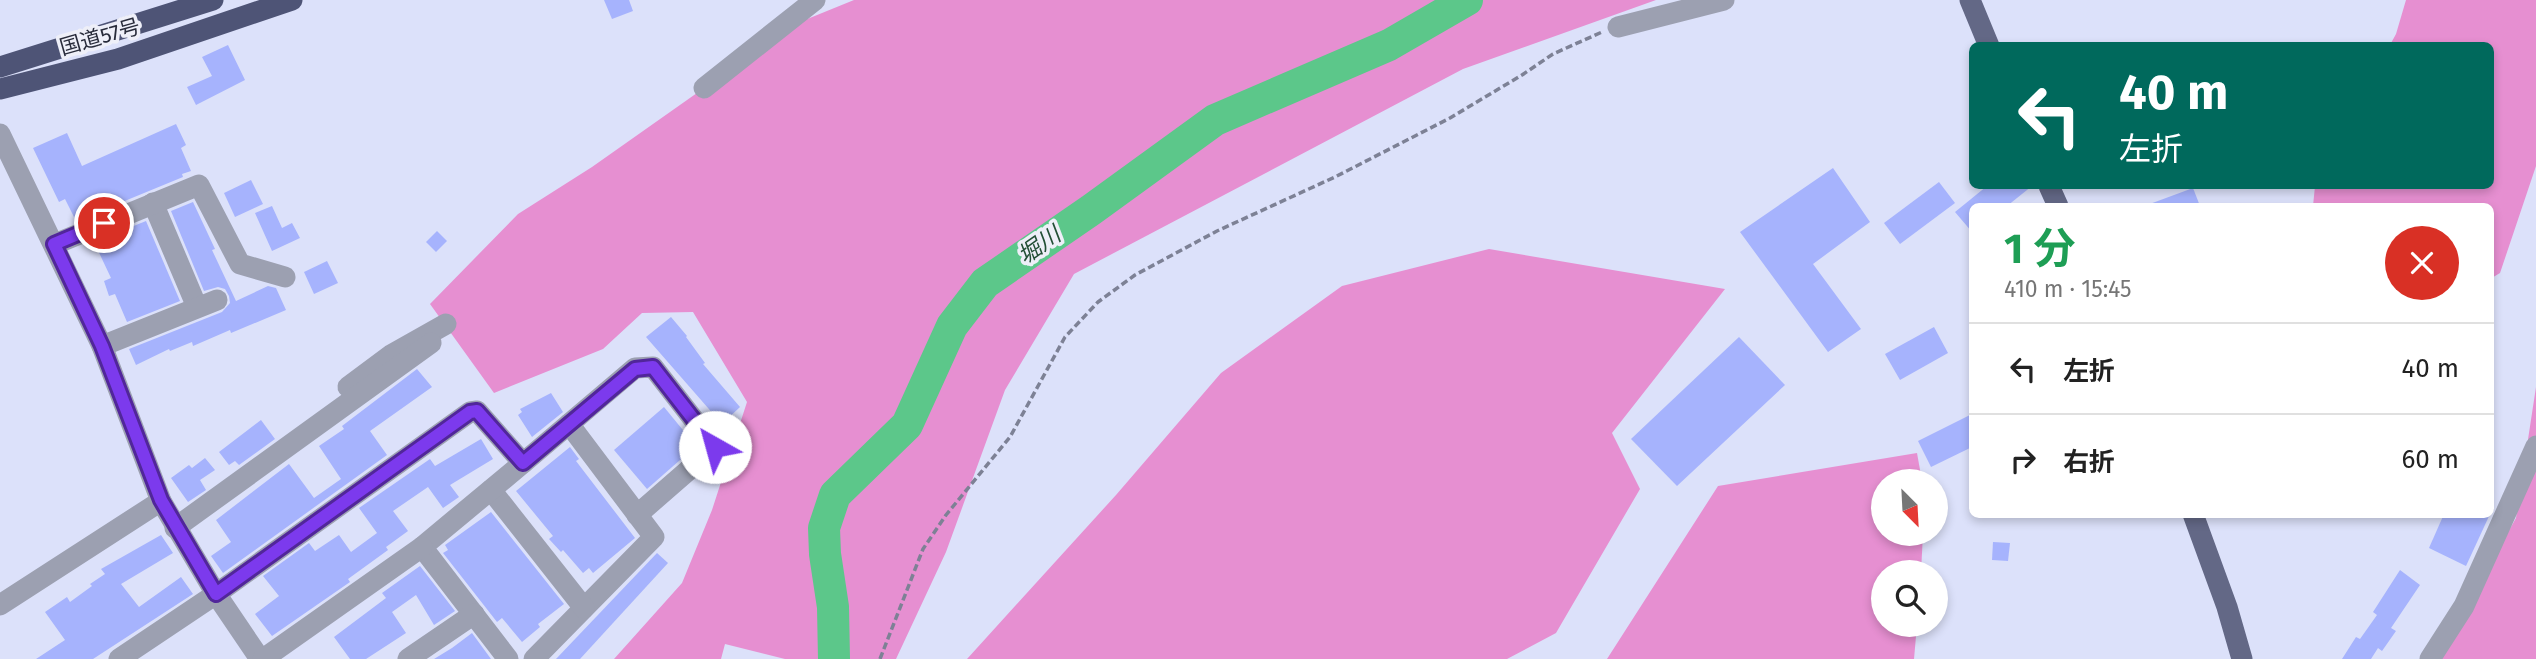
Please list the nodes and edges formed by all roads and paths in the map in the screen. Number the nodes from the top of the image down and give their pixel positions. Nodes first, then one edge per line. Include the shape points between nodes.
1 (213, 0) edge
2 (292, 0) edge
3 (815, 0) edge
4 (1724, 0) edge
5 (1970, 0) edge
6 (1618, 27) joint
7 (1987, 42) edge
8 (0, 67) edge
9 (704, 88) dead end
10 (0, 89) edge
11 (0, 134) edge
12 (153, 203) junction
13 (54, 244) junction
14 (285, 277) dead end
15 (217, 300) dead end
16 (197, 307) junction
17 (446, 324) dead end
18 (431, 343) dead end
19 (102, 346) junction
20 (569, 424) junction
21 (2536, 446) edge
22 (287, 449) junction
23 (523, 463) junction
24 (491, 490) junction
25 (161, 500) junction
26 (637, 515) junction
27 (2194, 518) edge
28 (175, 528) junction
29 (422, 547) junction
30 (216, 594) junction
31 (0, 605) edge
32 (584, 608) junction
33 (474, 614) junction
34 (119, 659) edge
35 (261, 659) edge
36 (408, 659) edge
37 (508, 659) edge
38 (534, 659) edge
39 (880, 659) edge
40 (2242, 659) edge
41 (2430, 659) edge

1 - 8 highway, 国道57号
2 - 10 highway, 国道57号 via 118,59
3 - 9 street
4 - 6 street
5 - 7 main road
6 - 39 path via 1553,54 1450,118 1217,231 1135,275 1098,302 1065,337 1010,437 923,549
11 - 13 street
12 - 13 street
12 - 14 street via 199,185 240,264
12 - 16 street
13 - 19 street
15 - 16 street
16 - 19 street
17 - 22 street via 391,355 294,426
18 - 22 street
19 - 25 street
20 - 23 street
20 - 26 street
20 - 26 street via 635,369 653,367 715,447
21 - 41 street via 2464,606
22 - 28 street
23 - 24 street
23 - 30 street via 477,411 470,412
24 - 29 street
24 - 32 street
25 - 28 street
25 - 31 street
26 - 32 street via 654,537
27 - 40 main road
28 - 30 street
29 - 33 street
29 - 35 street
30 - 34 street
30 - 35 street
32 - 38 street
33 - 36 street
33 - 37 street

